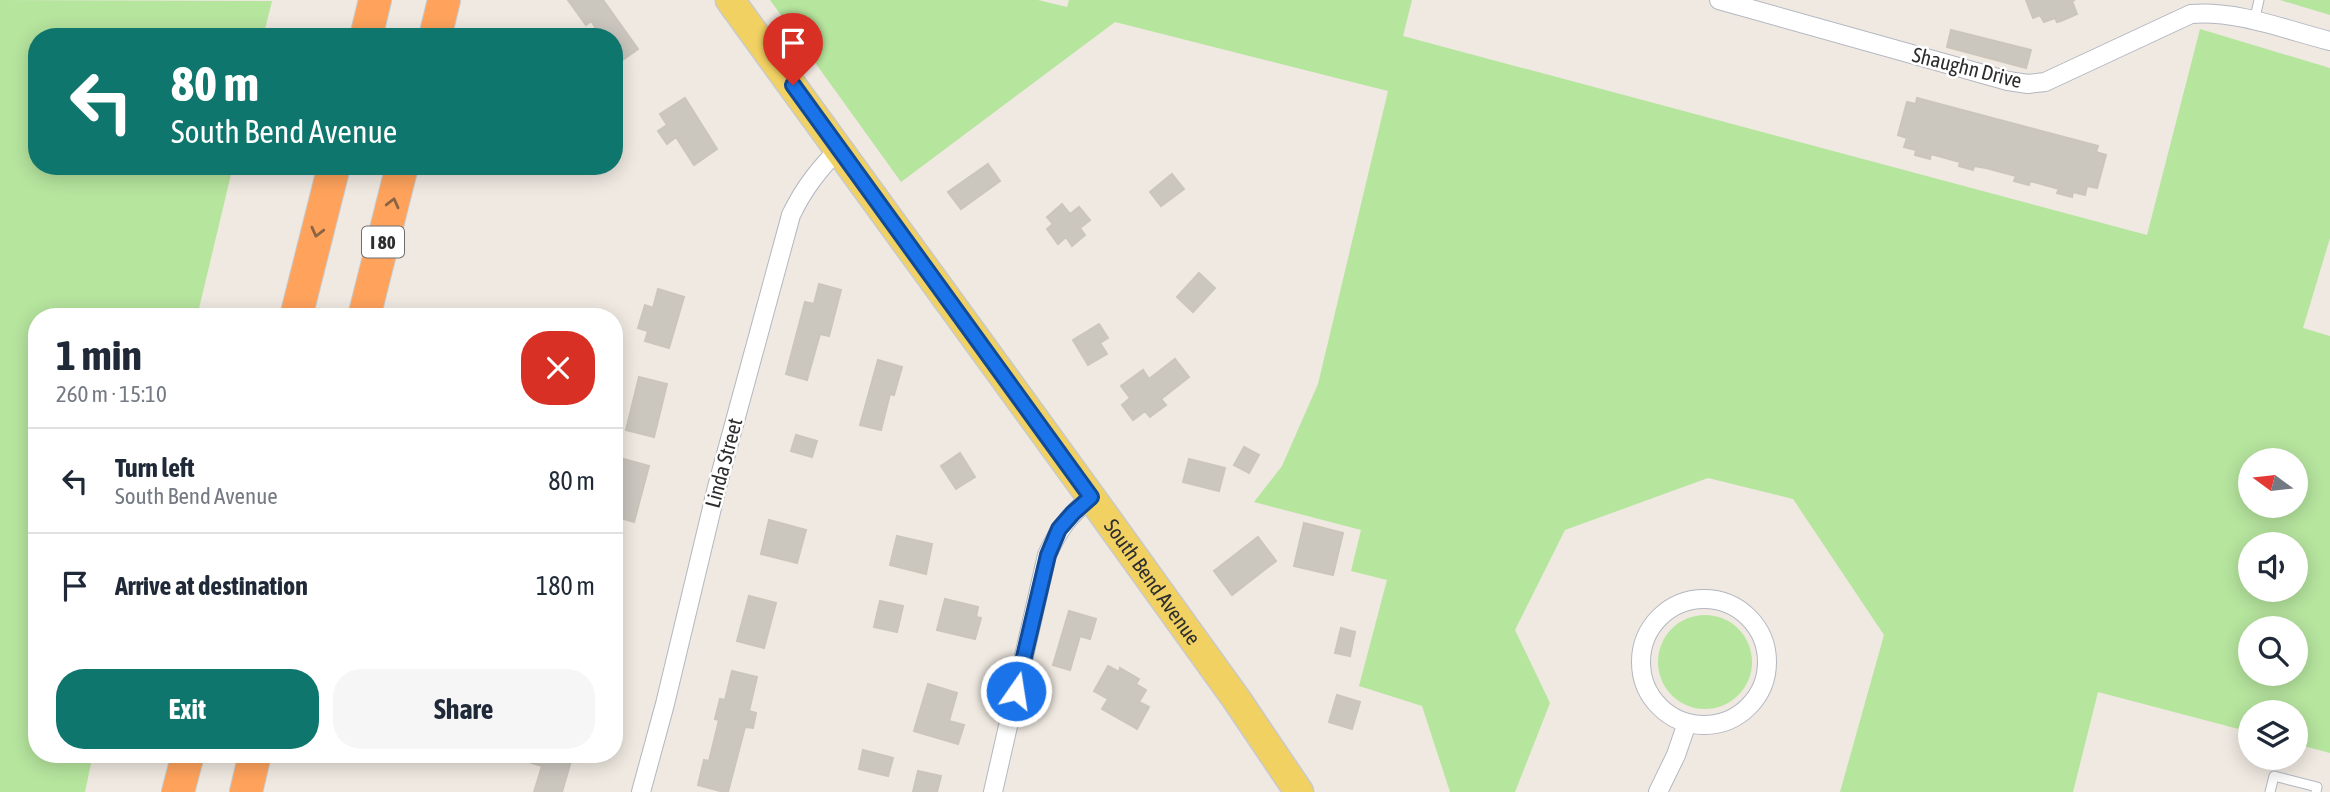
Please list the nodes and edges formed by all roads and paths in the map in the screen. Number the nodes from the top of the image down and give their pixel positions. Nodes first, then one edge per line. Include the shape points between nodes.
1 (375, 0) edge
2 (444, 0) edge
3 (730, 0) edge
4 (1719, 0) edge
5 (2259, 0) edge
6 (2254, 22) junction
7 (368, 28) edge
8 (437, 28) edge
9 (2330, 41) edge
10 (840, 148) junction
11 (332, 175) edge
12 (400, 175) edge
13 (298, 308) edge
14 (366, 308) edge
15 (1091, 497) junction
16 (1687, 723) junction
17 (186, 763) edge
18 (253, 763) edge
19 (178, 792) edge
20 (246, 792) edge
21 (641, 792) edge
22 (993, 792) edge
23 (1299, 792) edge
24 (1658, 792) edge
25 (2270, 792) edge
26 (2316, 792) edge

1 - 7 highway
2 - 8 highway
3 - 10 main road, South Bend Avenue
4 - 6 street, Shaughn Drive via 2028,84 2045,82 2191,14
5 - 6 lane
6 - 9 street, Shaughn Drive
10 - 15 main road, South Bend Avenue
10 - 21 street, Linda Street via 815,173 792,215 717,487
11 -> 13 highway
14 -> 12 highway, I 80
15 - 22 street via 1059,529 1048,555
15 - 23 main road, South Bend Avenue
16 - 16 street via 1664,710 1647,689 1642,672 1644,645 1656,621 1670,609 1686,601 1723,601 1755,624 1768,661 1765,680 1756,698 1726,722
16 - 24 street
17 - 19 highway
18 - 20 highway
25 - 26 lane via 2274,776 2317,787

